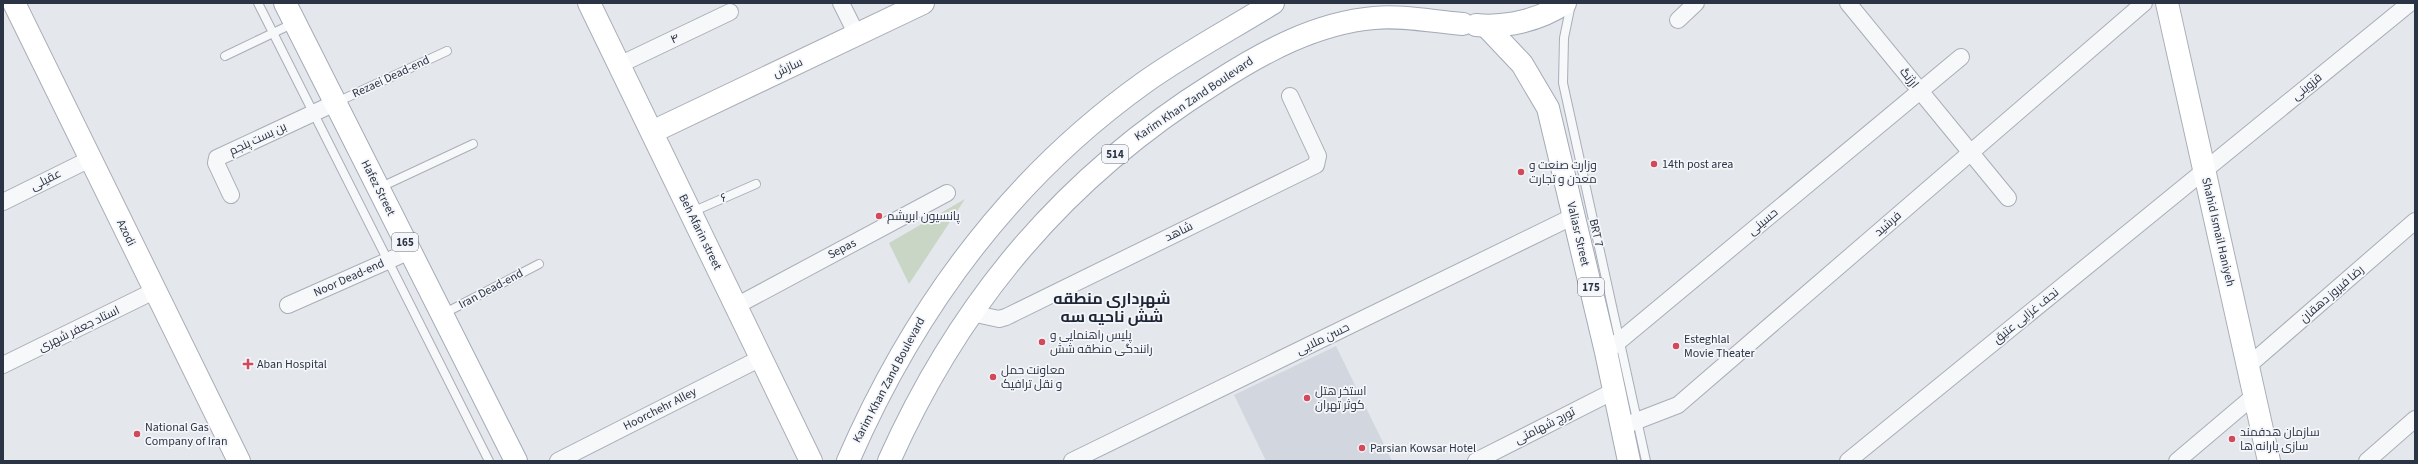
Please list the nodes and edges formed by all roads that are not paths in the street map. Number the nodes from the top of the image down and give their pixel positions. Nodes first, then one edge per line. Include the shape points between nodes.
1 (14, 3) edge
2 (258, 3) edge
3 (285, 3) edge
4 (589, 3) edge
5 (841, 3) edge
6 (923, 3) edge
7 (1274, 3) edge
8 (1412, 3) edge
9 (1565, 3) edge
10 (1571, 3) edge
11 (1696, 3) edge
12 (1848, 3) edge
13 (2144, 3) edge
14 (2168, 3) edge
15 (2410, 3) edge
16 (730, 12) dead end
17 (297, 13) edge
18 (1678, 20) dead end
19 (1463, 24) junction
20 (1486, 26) junction
21 (273, 33) junction
22 (857, 35) junction
23 (447, 51) dead end
24 (225, 56) dead end
25 (1961, 56) dead end
26 (620, 65) junction
27 (1920, 91) junction
28 (1290, 96) dead end
29 (335, 103) junction
30 (313, 113) junction
31 (652, 132) junction
32 (473, 144) dead end
33 (1971, 153) junction
34 (90, 159) junction
35 (2205, 170) junction
36 (756, 184) dead end
37 (378, 188) junction
38 (948, 193) dead end
39 (231, 195) dead end
40 (2008, 198) dead end
41 (3, 202) edge
42 (691, 213) junction
43 (1574, 216) junction
44 (2415, 221) edge
45 (410, 251) junction
46 (388, 260) junction
47 (539, 264) dead end
48 (154, 291) junction
49 (288, 305) dead end
50 (736, 306) junction
51 (971, 313) junction
52 (442, 314) junction
53 (1614, 346) junction
54 (761, 358) junction
55 (3, 365) edge
56 (2248, 366) junction
57 (1614, 391) junction
58 (2255, 395) junction
59 (2415, 419) edge
60 (1629, 424) junction
61 (239, 461) edge
62 (489, 461) edge
63 (516, 461) edge
64 (558, 461) edge
65 (811, 461) edge
66 (848, 461) edge
67 (889, 461) edge
68 (1072, 461) edge
69 (1476, 461) edge
70 (1629, 461) edge
71 (1646, 461) edge
72 (1848, 461) edge
73 (2177, 461) edge
74 (2270, 461) edge
75 (2367, 461) edge

1 - 34 main road, Azodi
2 - 21 lane
3 - 17 main road, Hafez Street / 165
4 - 26 main road, Beh Afarin street
5 - 22 street
6 - 22 main road, سازش
7 - 66 main road, Karim Khan Zand Boulevard via 1144,83 1048,162 1011,199 978,239 918,323
8 - 19 main road via 1427,12
9 - 20 main road via 1535,18 1511,24
10 - 53 lane, BRT 7 via 1564,38 1563,84
11 - 18 street
12 - 27 street, ارژنگ
13 - 33 street, فرشید
14 - 35 main road, Shahid Ismail Haniyeh
15 - 35 street, قزوینی
16 - 26 street, ۴
17 - 21 lane
17 - 29 main road, Hafez Street / 165
19 - 20 main road
19 - 51 main road, Karim Khan Zand Boulevard / 514 via 1375,18 1353,21 1300,37 1247,63 1155,123 1093,173 1026,242
20 - 43 main road, Valiasr Street / 175 via 1522,64 1548,108
21 - 24 lane
21 - 30 lane
22 - 31 main road, سازش
23 - 29 lane, Rezaei Dead-end
25 - 27 street, حسینی
26 - 31 main road, Beh Afarin street
27 - 33 street, ارژنگ
27 - 53 street, حسینی
28 - 51 street, شاهد via 1316,150 1319,160 1316,165 1006,317 999,319
29 - 30 street, بن بست پنجم
29 - 37 main road, Hafez Street / 165
30 - 39 street, بن بست پنجم via 218,158 216,163
30 - 46 lane
31 - 42 main road, Beh Afarin street
32 - 37 lane
33 - 40 street, ارژنگ
33 - 60 street, فرشید via 1678,405
34 - 41 street, عقیلی
34 - 48 main road, Azodi
35 - 56 main road, Shahid Ismail Haniyeh
35 - 72 street, نجف غزایی عتیق
36 - 42 lane, ۶
37 - 45 main road, Hafez Street / 165
38 - 50 street, Sepas
42 - 50 main road, Beh Afarin street
43 - 53 main road, Valiasr Street / 175
43 - 68 street, حسن ملایی
44 - 56 street, رضا فیروز دهقان
45 - 46 street, Noor Dead-end
45 - 52 main road, Hafez Street / 165
46 - 49 street, Noor Dead-end
46 - 62 lane
47 - 52 lane, Iran Dead-end
48 - 55 street, استاد جعفر شهری
48 - 61 main road, Azodi
50 - 54 main road, Beh Afarin street
51 - 67 main road, Karim Khan Zand Boulevard / 514 via 926,384
52 - 63 main road, Hafez Street / 165
53 - 57 main road, Valiasr Street / 175
53 - 60 lane, BRT 7
54 - 64 street, Hoorchehr Alley
54 - 65 main road, Beh Afarin street
56 - 58 main road, Shahid Ismail Haniyeh
57 - 60 main road, Valiasr Street / 175
57 - 69 street, تورج شهامتی
58 - 73 street
58 - 74 main road, Shahid Ismail Haniyeh
59 - 75 street
60 - 70 main road, Valiasr Street / 175
60 - 71 lane, BRT 7

